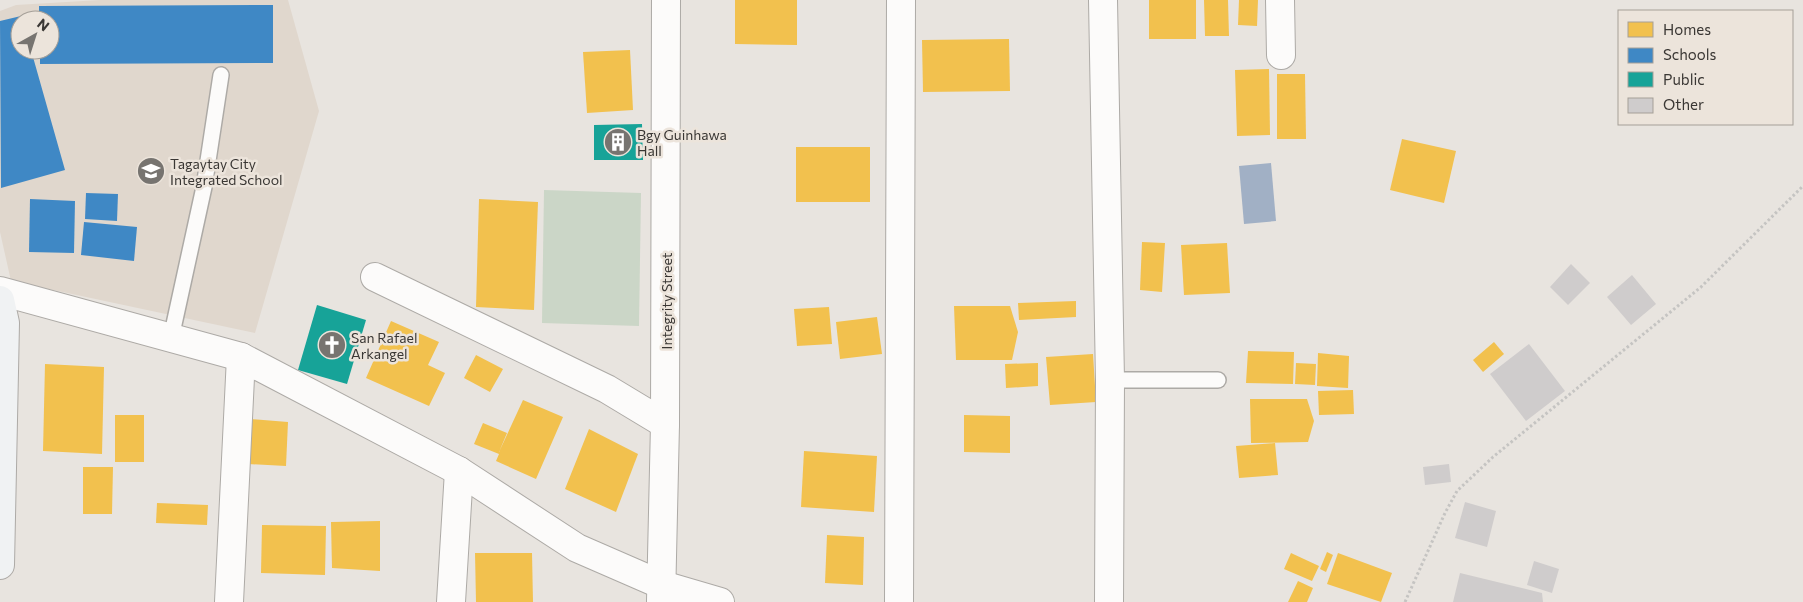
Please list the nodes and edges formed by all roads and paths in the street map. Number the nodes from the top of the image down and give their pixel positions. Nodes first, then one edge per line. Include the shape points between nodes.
1 (666, 0) edge
2 (902, 0) edge
3 (1103, 0) edge
4 (1280, 0) edge
5 (1281, 55) dead end
6 (222, 75) dead end
7 (1803, 186) edge
8 (375, 277) dead end
9 (0, 291) edge
10 (0, 300) edge
11 (170, 338) junction
12 (241, 357) junction
13 (1110, 380) junction
14 (1218, 380) dead end
15 (665, 424) junction
16 (459, 471) junction
17 (1, 514) edge
18 (0, 566) edge
19 (661, 594) edge
20 (229, 602) edge
21 (452, 602) edge
22 (720, 602) edge
23 (899, 602) edge
24 (1109, 602) edge
25 (1405, 602) edge

1 - 15 street, Integrity Street
2 - 23 street
3 - 13 street
4 - 5 street
6 - 11 lane via 204,187
7 - 25 path via 1701,287 1494,458 1458,492 1445,513
8 - 15 street via 607,389
9 - 11 street
10 - 17 main road via 5,324
11 - 12 street
12 - 16 street
12 - 20 street
13 - 14 lane
13 - 24 street
15 - 19 street, Integrity Street
16 - 19 street via 577,548
16 - 21 street
17 - 18 main road
19 - 22 street

